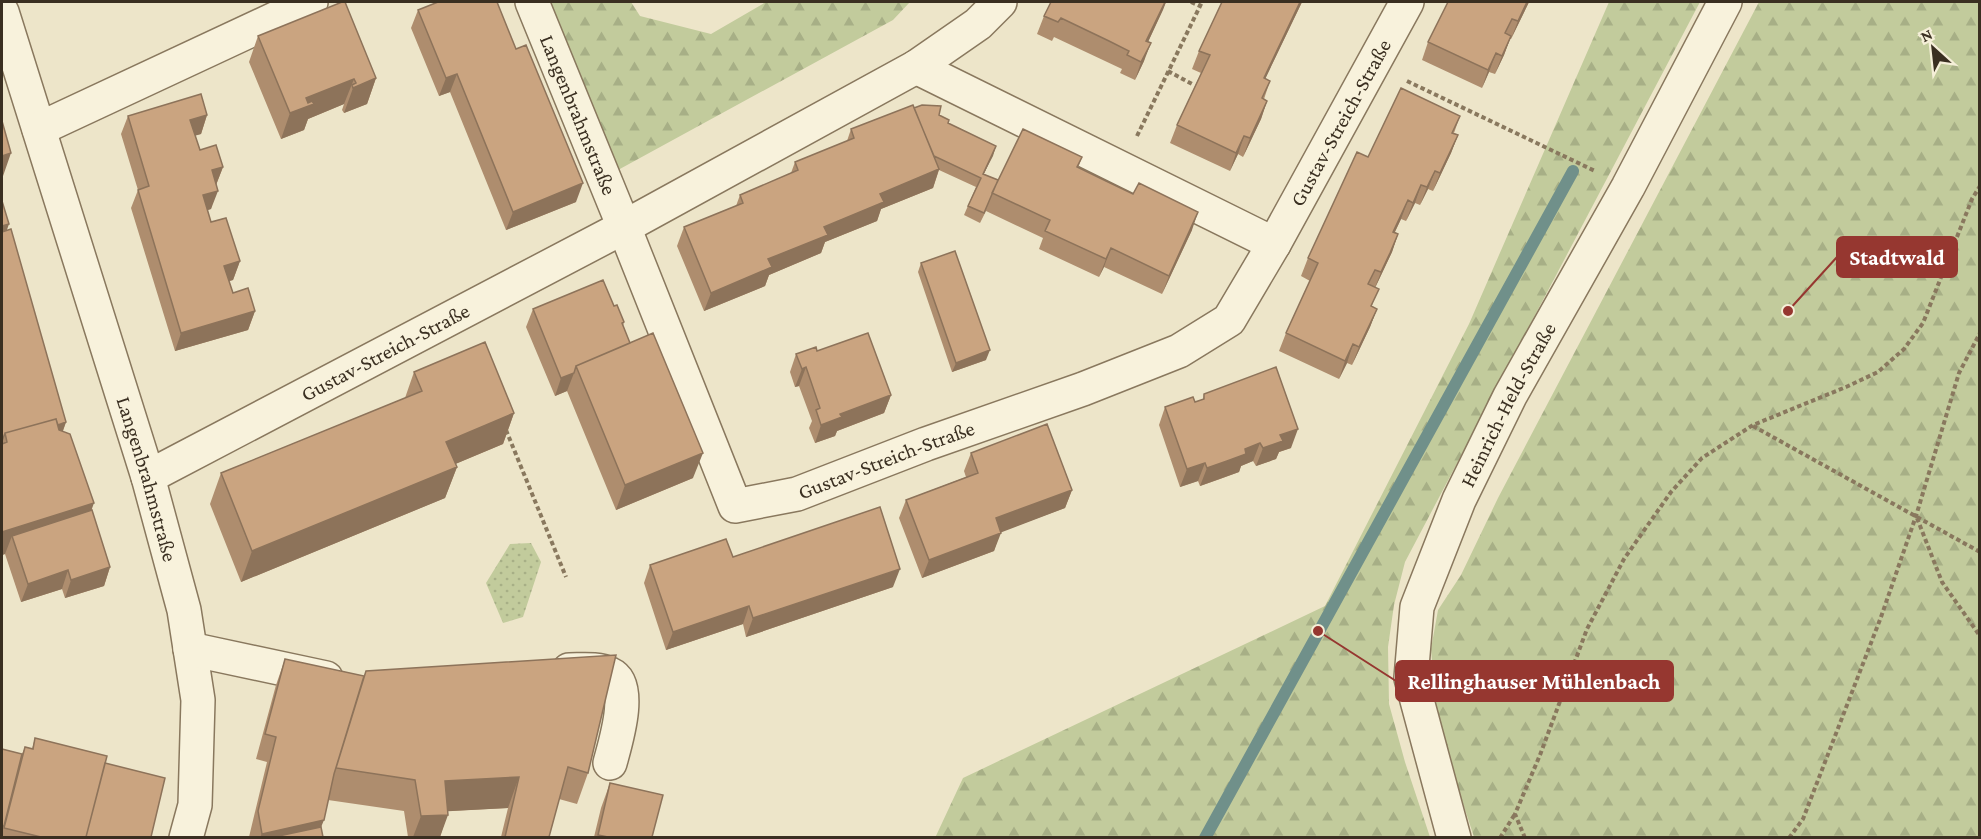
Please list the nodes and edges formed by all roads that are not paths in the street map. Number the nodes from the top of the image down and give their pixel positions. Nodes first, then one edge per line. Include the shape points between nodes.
1 (311, 2) edge
2 (532, 2) edge
3 (1000, 2) edge
4 (1407, 2) edge
5 (1725, 2) edge
6 (2, 12) edge
7 (916, 67) junction
8 (39, 129) junction
9 (624, 226) junction
10 (1274, 244) junction
11 (148, 477) junction
12 (190, 649) junction
13 (534, 669) edge
14 (352, 683) edge
15 (610, 763) dead end
16 (186, 837) edge
17 (1454, 837) edge

1 - 8 street
2 - 9 street, Langenbrahmstraße
3 - 7 street, Gustav-Streich-Straße via 978,24
4 - 10 street, Gustav-Streich-Straße
5 - 17 street, Heinrich-Held-Straße via 1628,187 1510,396 1459,500 1417,607 1411,678
6 - 8 street, Langenbrahmstraße
7 - 9 street, Gustav-Streich-Straße
7 - 10 street
8 - 11 street, Langenbrahmstraße
9 - 10 street, Gustav-Streich-Straße via 735,506 797,494 1179,351 1229,320
9 - 11 street, Gustav-Streich-Straße
11 - 12 street, Langenbrahmstraße via 184,610
12 - 14 street
12 - 16 street, Langenbrahmstraße via 198,700 195,805
13 - 15 street via 594,670 612,675 619,683 622,714

